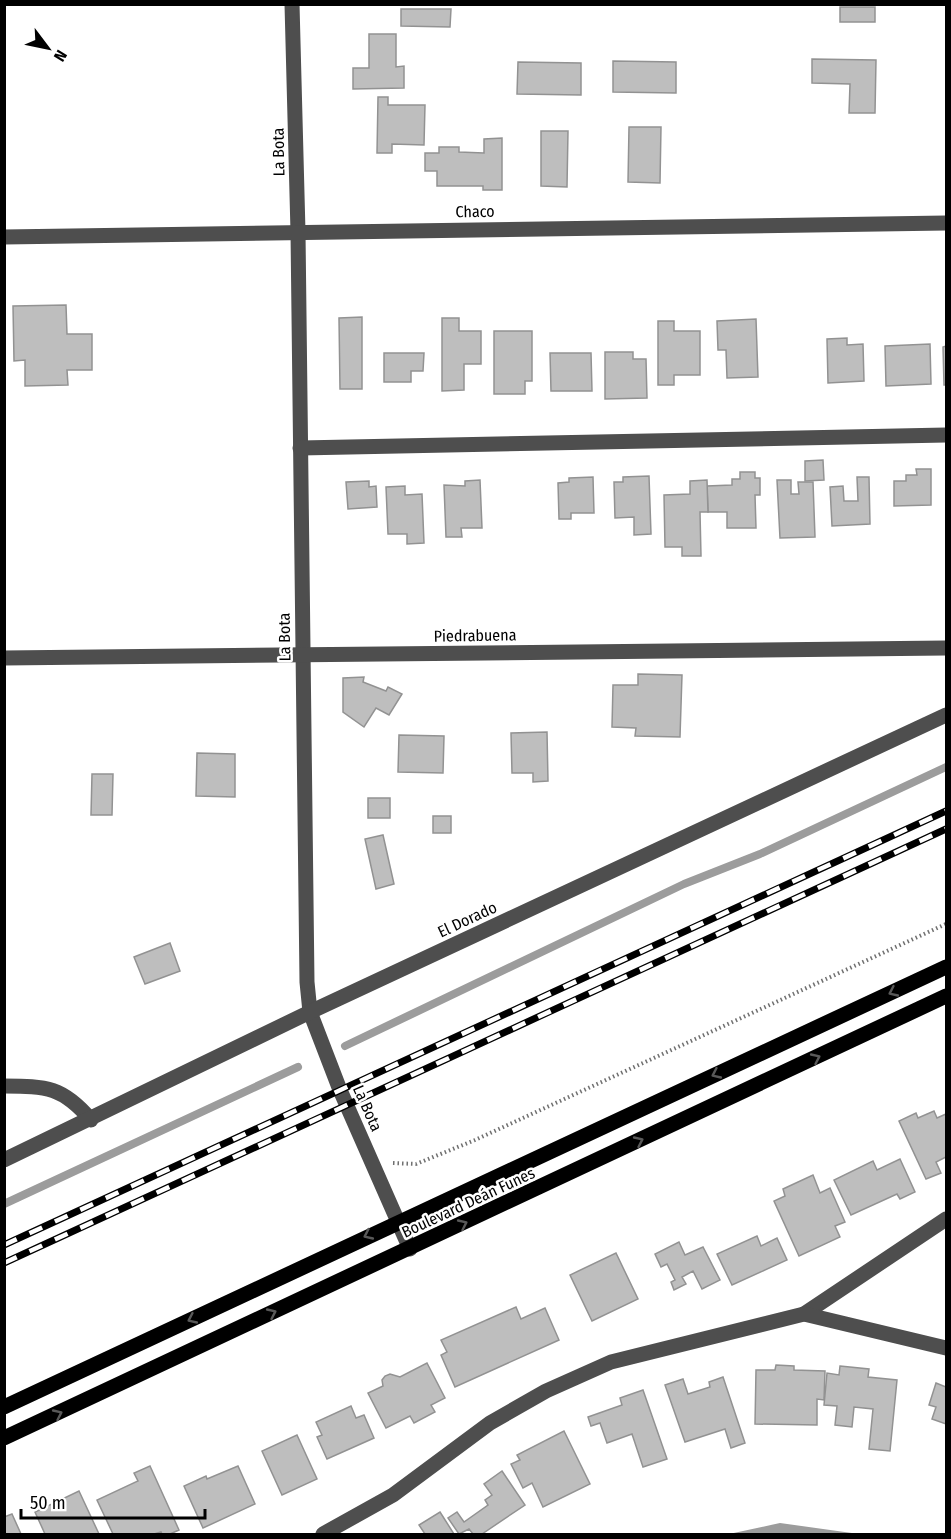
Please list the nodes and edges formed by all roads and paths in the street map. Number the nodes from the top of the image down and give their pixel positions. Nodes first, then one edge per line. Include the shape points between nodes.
1 (292, 4) edge
2 (946, 223) edge
3 (298, 232) junction
4 (4, 237) edge
5 (946, 435) edge
6 (300, 448) junction
7 (946, 648) edge
8 (302, 655) junction
9 (4, 658) edge
10 (946, 715) edge
11 (946, 924) edge
12 (946, 967) edge
13 (946, 996) edge
14 (310, 1012) junction
15 (4, 1086) edge
16 (91, 1120) junction
17 (370, 1157) junction
18 (4, 1160) edge
19 (946, 1219) edge
20 (398, 1221) junction
21 (410, 1249) junction
22 (804, 1314) junction
23 (946, 1348) edge
24 (4, 1407) edge
25 (4, 1438) edge
26 (323, 1534) edge

1 - 3 street, La Bota
2 - 3 street, Chaco
3 - 4 street, Chaco
3 - 6 street, La Bota
5 - 6 street
6 - 8 street, La Bota
7 - 8 street, Piedrabuena
8 - 9 street, Piedrabuena
8 - 14 street, La Bota
10 - 14 street, El Dorado
11 - 17 path via 446,1152 416,1164
12 -> 20 main road, Boulevard Deán Funes
21 -> 13 main road, Boulevard Deán Funes
14 - 16 street, El Dorado
14 - 17 street, La Bota
15 - 16 street via 53,1089 74,1100
16 - 18 street, El Dorado
17 - 20 street, La Bota
19 - 22 street
20 - 21 street, La Bota
20 -> 24 main road, Boulevard Deán Funes
25 -> 21 main road, Boulevard Deán Funes
22 - 23 street
22 - 26 street via 611,1362 546,1390 490,1423 393,1495

